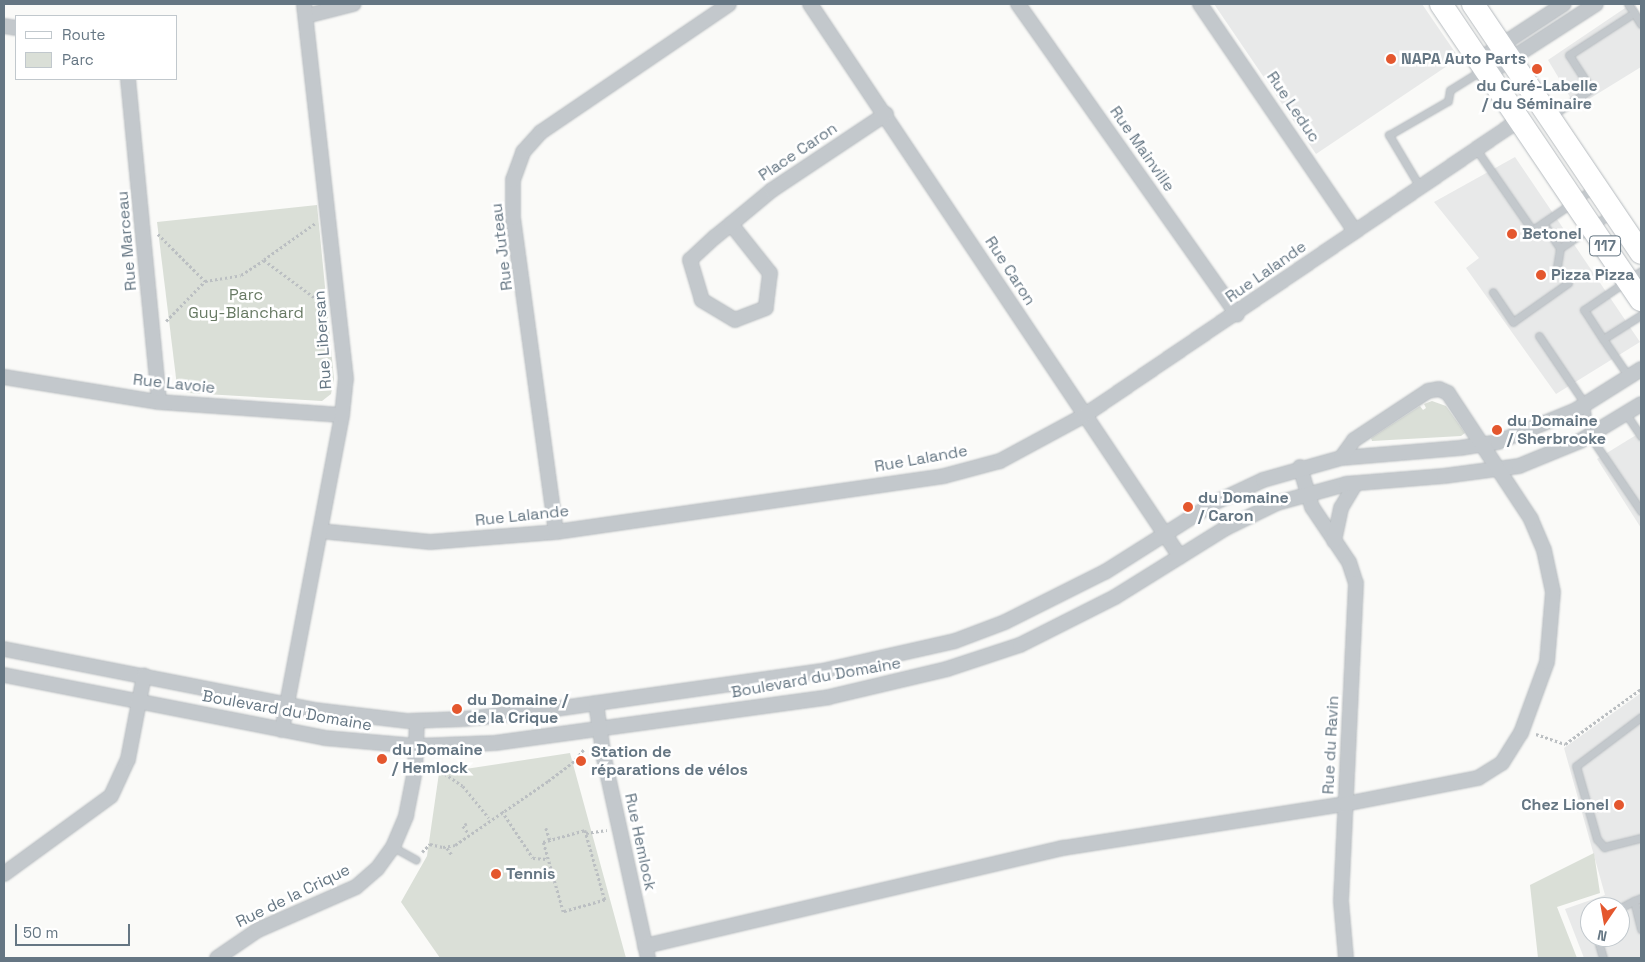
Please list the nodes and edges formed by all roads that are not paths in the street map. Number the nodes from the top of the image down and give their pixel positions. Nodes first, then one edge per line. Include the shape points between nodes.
1 (353, 4) edge
2 (730, 4) edge
3 (810, 4) edge
4 (1018, 4) edge
5 (1200, 4) edge
6 (1441, 4) edge
7 (1473, 4) edge
8 (1564, 4) edge
9 (1596, 4) edge
10 (1628, 4) edge
11 (305, 10) edge
12 (1634, 13) junction
13 (1641, 24) edge
14 (1505, 52) junction
15 (1481, 69) junction
16 (128, 80) edge
17 (886, 114) junction
18 (1549, 118) junction
19 (1519, 120) junction
20 (1476, 149) junction
21 (1596, 186) junction
22 (1420, 187) junction
23 (1574, 202) junction
24 (1613, 212) junction
25 (1543, 223) junction
26 (731, 224) junction
27 (1592, 227) junction
28 (1355, 231) junction
29 (1560, 248) junction
30 (1641, 253) edge
31 (1634, 276) edge
32 (1493, 292) dead end
33 (1641, 300) edge
34 (1237, 314) junction
35 (1641, 315) edge
36 (1539, 336) dead end
37 (1603, 339) junction
38 (1641, 369) edge
39 (4, 377) edge
40 (1629, 377) junction
41 (159, 402) junction
42 (1585, 404) junction
43 (1641, 404) edge
44 (1626, 414) junction
45 (342, 415) junction
46 (1085, 416) junction
47 (1590, 436) junction
48 (1641, 436) edge
49 (1484, 445) junction
50 (1341, 458) junction
51 (1300, 468) junction
52 (1500, 470) junction
53 (1356, 482) junction
54 (1306, 493) junction
55 (1641, 511) edge
56 (320, 531) junction
57 (556, 532) junction
58 (1166, 535) junction
59 (1334, 541) junction
60 (1180, 557) junction
61 (4, 648) edge
62 (4, 675) edge
63 (144, 676) junction
64 (139, 702) junction
65 (596, 703) junction
66 (287, 705) junction
67 (1641, 718) edge
68 (417, 721) junction
69 (600, 729) junction
70 (282, 730) junction
71 (417, 746) junction
72 (1345, 804) junction
73 (1641, 838) edge
74 (394, 847) junction
75 (416, 860) dead end
76 (4, 874) edge
77 (1637, 900) edge
78 (1641, 928) edge
79 (647, 952) edge
80 (217, 958) edge
81 (1346, 958) edge

1 - 11 street
2 - 57 street, Rue Juteau via 541,132 523,152 513,180 513,218
3 - 17 street, Rue Caron
4 - 34 street, Rue Mainville
5 - 28 street, Rue Leduc
6 - 15 main road, 117
7 - 14 main road, 117
8 - 14 street
9 - 14 street
10 - 12 lane
11 - 45 street, Rue Libersan via 346,379
12 - 13 lane
12 - 18 lane via 1569,55 1591,89
14 - 15 street
14 - 18 main road, 117
15 - 19 main road, 117
15 - 22 lane via 1450,90 1448,101 1389,135
16 - 41 street, Rue Marceau
17 - 26 street, Place Caron via 772,190
17 - 46 street, Rue Caron
18 - 21 main road, 117
19 - 20 street, Rue Lalande
19 - 23 main road, 117
20 - 22 street, Rue Lalande
20 - 25 lane via 1532,230
21 - 23 lane
21 - 24 main road, 117
22 - 28 street, Rue Lalande
23 - 25 lane
23 - 27 main road, 117
24 - 27 lane
24 - 30 main road, 117
25 - 29 lane
26 - 26 street, Place Caron via 770,273 766,308 735,320 702,300 690,260
27 - 29 lane
27 - 31 main road, 117
28 - 34 street, Rue Lalande
29 - 32 lane via 1557,267 1568,283 1513,322
31 - 33 main road, 117
31 - 37 lane via 1584,310
34 - 46 street, Rue Lalande
35 - 37 lane
36 - 42 lane
37 - 40 lane
38 - 40 street, Boulevard du Domaine
39 - 41 street, Rue Lavoie
40 - 42 street, Boulevard du Domaine
41 - 45 street, Rue Lavoie
42 - 47 lane
42 - 49 street, Boulevard du Domaine via 1525,433
43 - 44 street, Boulevard du Domaine
44 - 47 street, Boulevard du Domaine
44 - 48 lane
45 - 56 street, Rue Libersan
46 - 57 street, Rue Lalande via 1000,460 944,476
46 - 58 street, Rue Caron
47 - 52 street, Boulevard du Domaine via 1540,459
47 - 55 lane
49 - 50 street, Boulevard du Domaine
49 - 50 street via 1448,393 1439,388 1428,391 1354,440
49 - 52 street
50 - 51 street, Boulevard du Domaine
51 - 54 street, Rue du Ravin
51 - 58 street, Boulevard du Domaine via 1234,493
52 - 53 street, Boulevard du Domaine
52 - 72 street via 1531,519 1544,550 1553,592 1547,662 1527,729 1502,763 1478,778
53 - 54 street, Boulevard du Domaine
53 - 59 street via 1341,508
54 - 59 street, Rue du Ravin
54 - 60 street, Boulevard du Domaine via 1252,513
56 - 57 street, Rue Lalande via 430,542
56 - 66 street, Rue Libersan
58 - 60 street, Rue Caron
58 - 65 street, Boulevard du Domaine via 1042,605 954,641 822,671
59 - 72 street, Rue du Ravin via 1349,562 1356,583
60 - 69 street, Boulevard du Domaine via 1053,629 968,663 840,695
61 - 63 street, Boulevard du Domaine
62 - 64 street, Boulevard du Domaine
63 - 64 street
63 - 66 street, Boulevard du Domaine
64 - 70 street, Boulevard du Domaine
64 - 76 street via 128,759 111,796
65 - 68 street, Boulevard du Domaine via 497,716
65 - 69 street, Rue Hemlock
66 - 68 street, Boulevard du Domaine via 354,716
66 - 70 street, Rue Libersan
67 - 73 lane via 1576,766 1597,839 1604,847
68 - 71 street, Rue de la Crique
69 - 71 street, Boulevard du Domaine via 495,744
69 - 79 street, Rue Hemlock
70 - 71 street, Boulevard du Domaine via 344,741
71 - 74 street, Rue de la Crique via 410,801
72 - 79 street via 1063,848
72 - 81 street, Rue du Ravin via 1341,901
74 - 75 lane
74 - 80 street, Rue de la Crique via 377,869 356,887 258,930
77 - 78 lane

